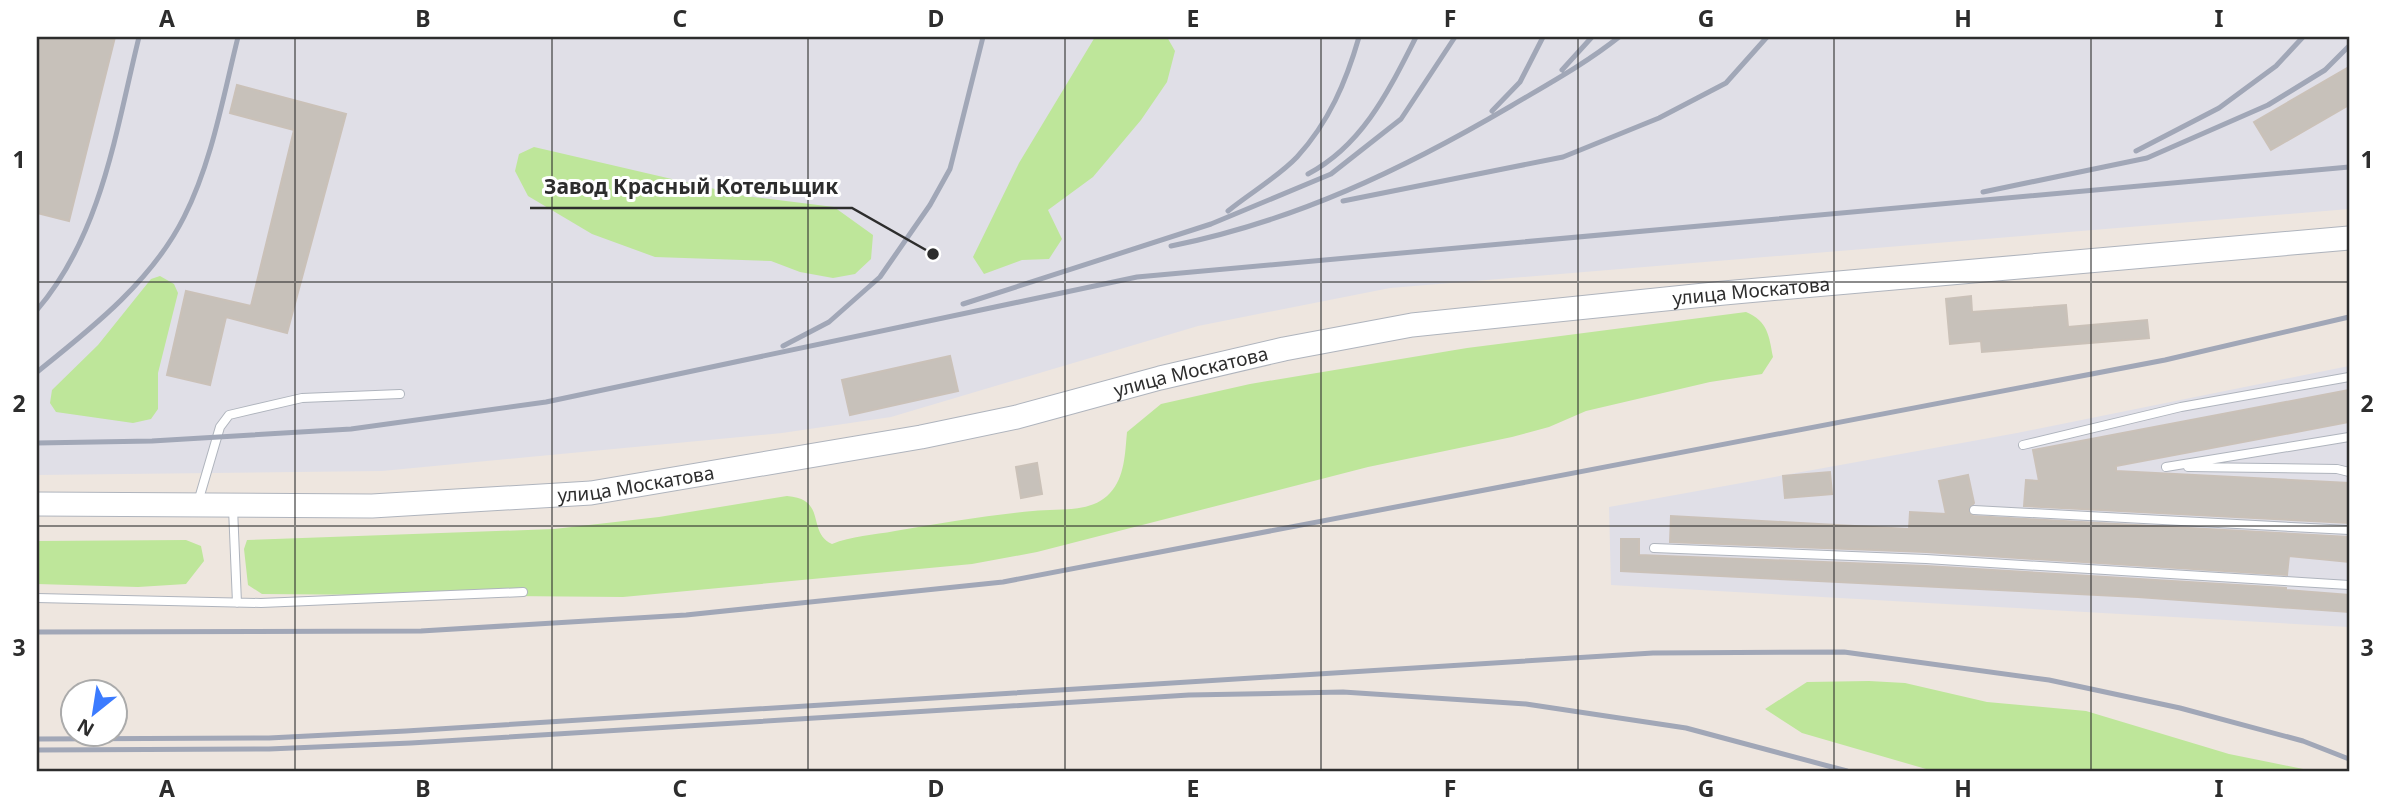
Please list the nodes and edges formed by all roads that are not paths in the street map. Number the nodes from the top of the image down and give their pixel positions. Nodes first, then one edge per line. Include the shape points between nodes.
1 (2349, 238) edge
2 (2349, 377) edge
3 (400, 394) dead end
4 (2349, 437) edge
5 (2023, 445) dead end
6 (2349, 472) edge
7 (37, 504) edge
8 (197, 505) junction
9 (233, 505) junction
10 (1974, 510) dead end
11 (2349, 530) edge
12 (1654, 548) dead end
13 (2349, 585) edge
14 (523, 592) dead end
15 (37, 598) edge
16 (237, 603) junction

1 - 9 main road, улица Москатова via 1412,325 1235,360 921,437 591,493 372,506
2 - 5 lane via 2181,407
3 - 8 lane via 302,398 229,415 220,427
4 - 6 lane via 2166,467
7 - 8 main road, улица Москатова
8 - 9 main road, улица Москатова
9 - 16 lane
10 - 11 lane
12 - 13 lane via 1927,559
14 - 16 lane
15 - 16 lane

